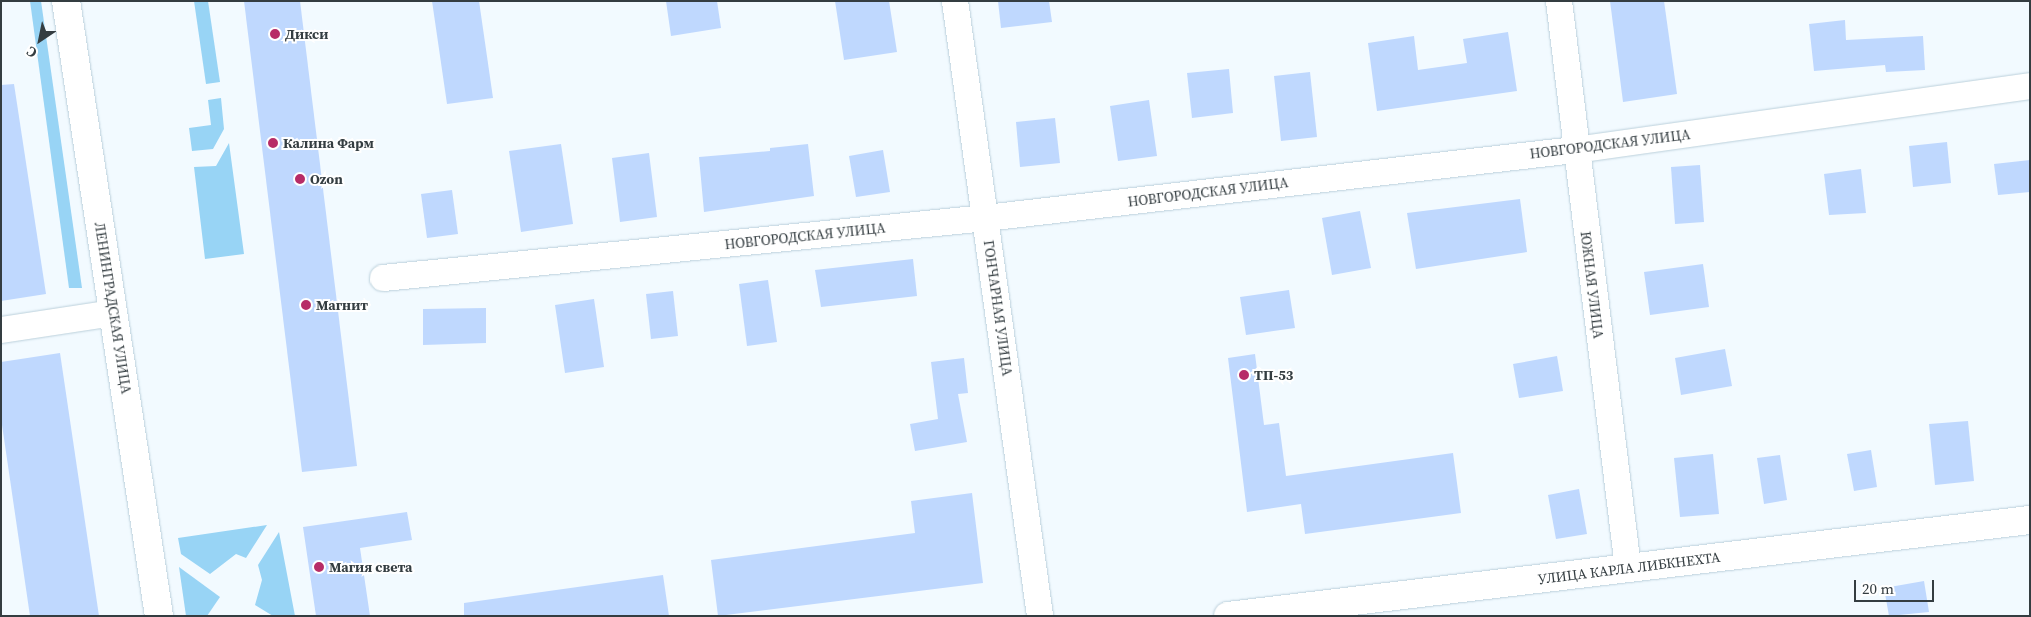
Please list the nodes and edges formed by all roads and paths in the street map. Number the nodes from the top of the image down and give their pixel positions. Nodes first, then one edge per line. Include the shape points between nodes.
1 (66, 1) edge
2 (954, 1) edge
3 (1559, 1) edge
4 (2030, 86) edge
5 (1575, 150) junction
6 (986, 218) junction
7 (383, 278) dead end
8 (113, 313) junction
9 (1, 330) edge
10 (2030, 520) edge
11 (1628, 568) junction
12 (159, 616) edge
13 (1040, 616) edge
14 (1228, 616) edge

1 - 8 main road, ЛЕНИНГРАДСКАЯ УЛИЦА
2 - 6 street, ГОНЧАРНАЯ УЛИЦА
3 - 5 street, ЮЖНАЯ УЛИЦА
4 - 5 street, НОВГОРОДСКАЯ УЛИЦА
5 - 6 street, НОВГОРОДСКАЯ УЛИЦА
5 - 11 street, ЮЖНАЯ УЛИЦА
6 - 7 street, НОВГОРОДСКАЯ УЛИЦА
6 - 13 street, ГОНЧАРНАЯ УЛИЦА
8 - 9 street
8 - 12 main road, ЛЕНИНГРАДСКАЯ УЛИЦА
10 - 11 main road, УЛИЦА КАРЛА ЛИБКНЕХТА
11 - 14 main road, УЛИЦА КАРЛА ЛИБКНЕХТА

